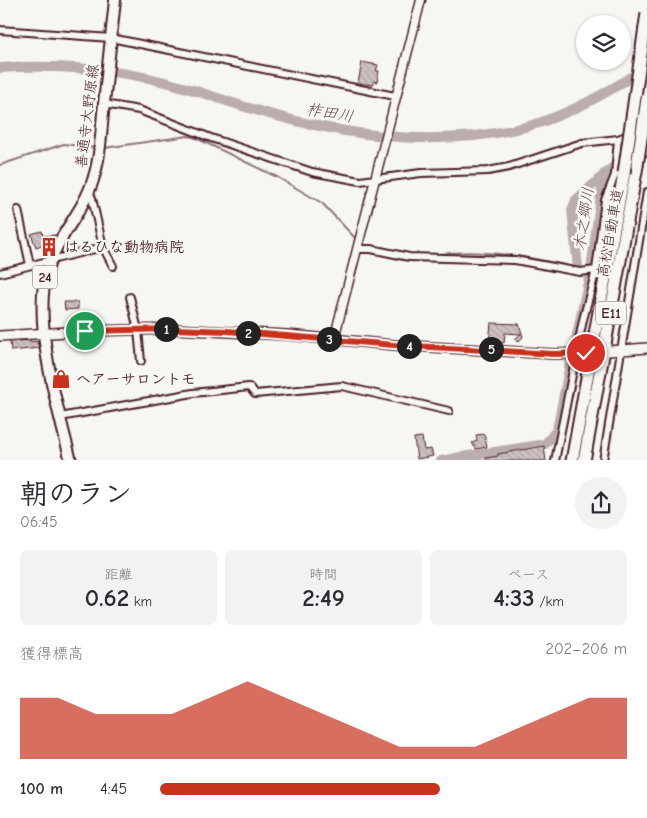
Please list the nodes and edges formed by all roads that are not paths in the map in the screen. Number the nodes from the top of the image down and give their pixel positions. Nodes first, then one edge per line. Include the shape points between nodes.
1 (421, 0) edge
2 (115, 1) edge
3 (647, 13) edge
4 (0, 30) edge
5 (90, 36) junction
6 (111, 38) junction
7 (395, 96) junction
8 (647, 99) edge
9 (104, 104) junction
10 (647, 127) edge
11 (618, 139) junction
12 (647, 146) edge
13 (647, 152) edge
14 (375, 179) junction
15 (88, 192) junction
16 (647, 192) edge
17 (18, 210) dead end
18 (103, 247) junction
19 (357, 249) junction
20 (51, 260) junction
21 (30, 265) junction
22 (113, 266) dead end
23 (596, 270) junction
24 (0, 273) edge
25 (130, 297) dead end
26 (138, 330) junction
27 (45, 334) junction
28 (0, 336) edge
29 (334, 340) junction
30 (647, 348) edge
31 (620, 350) junction
32 (609, 351) dead end
33 (586, 353) dead end
34 (576, 354) junction
35 (141, 361) dead end
36 (449, 411) dead end
37 (60, 416) junction
38 (71, 460) edge
39 (555, 460) edge
40 (572, 460) edge
41 (584, 460) edge
42 (603, 460) edge

1 - 7 street
2 - 5 street via 107,33
2 - 6 main road, 善通寺大野原線 / 24
3 - 40 highway, 高松自動車道 / E11, bridge via 624,173
4 - 5 street
5 - 6 street
6 - 7 street
6 - 9 main road, 善通寺大野原線 / 24
7 - 14 street
8 - 41 highway, 高松自動車道 / E11, bridge
9 - 14 street via 139,110 312,172 360,180
9 - 15 main road, 善通寺大野原線 / 24 via 97,165
10 - 11 street
11 - 14 street via 582,143 488,171 421,173
11 - 23 street via 615,175 605,200
12 - 13 street
14 - 19 street
15 - 18 street
15 - 20 main road, 善通寺大野原線 / 24
16 - 31 street
17 - 21 street
18 - 20 street
18 - 22 street
19 - 23 street via 409,257 515,260 580,272
19 - 29 street
20 - 21 street
20 - 27 main road, 善通寺大野原線 / 24 via 43,290
21 - 24 street
23 - 34 street
25 - 26 street
26 - 27 main road
26 - 29 main road via 227,331
26 - 35 street
27 - 28 main road
27 - 37 main road, 善通寺大野原線 / 24
29 - 34 main road
30 - 31 main road
31 - 32 main road
31 - 42 street
33 - 34 main road
34 - 39 street
36 - 37 street via 342,386 255,394 249,387 192,393
37 - 38 main road, 善通寺大野原線 / 24

